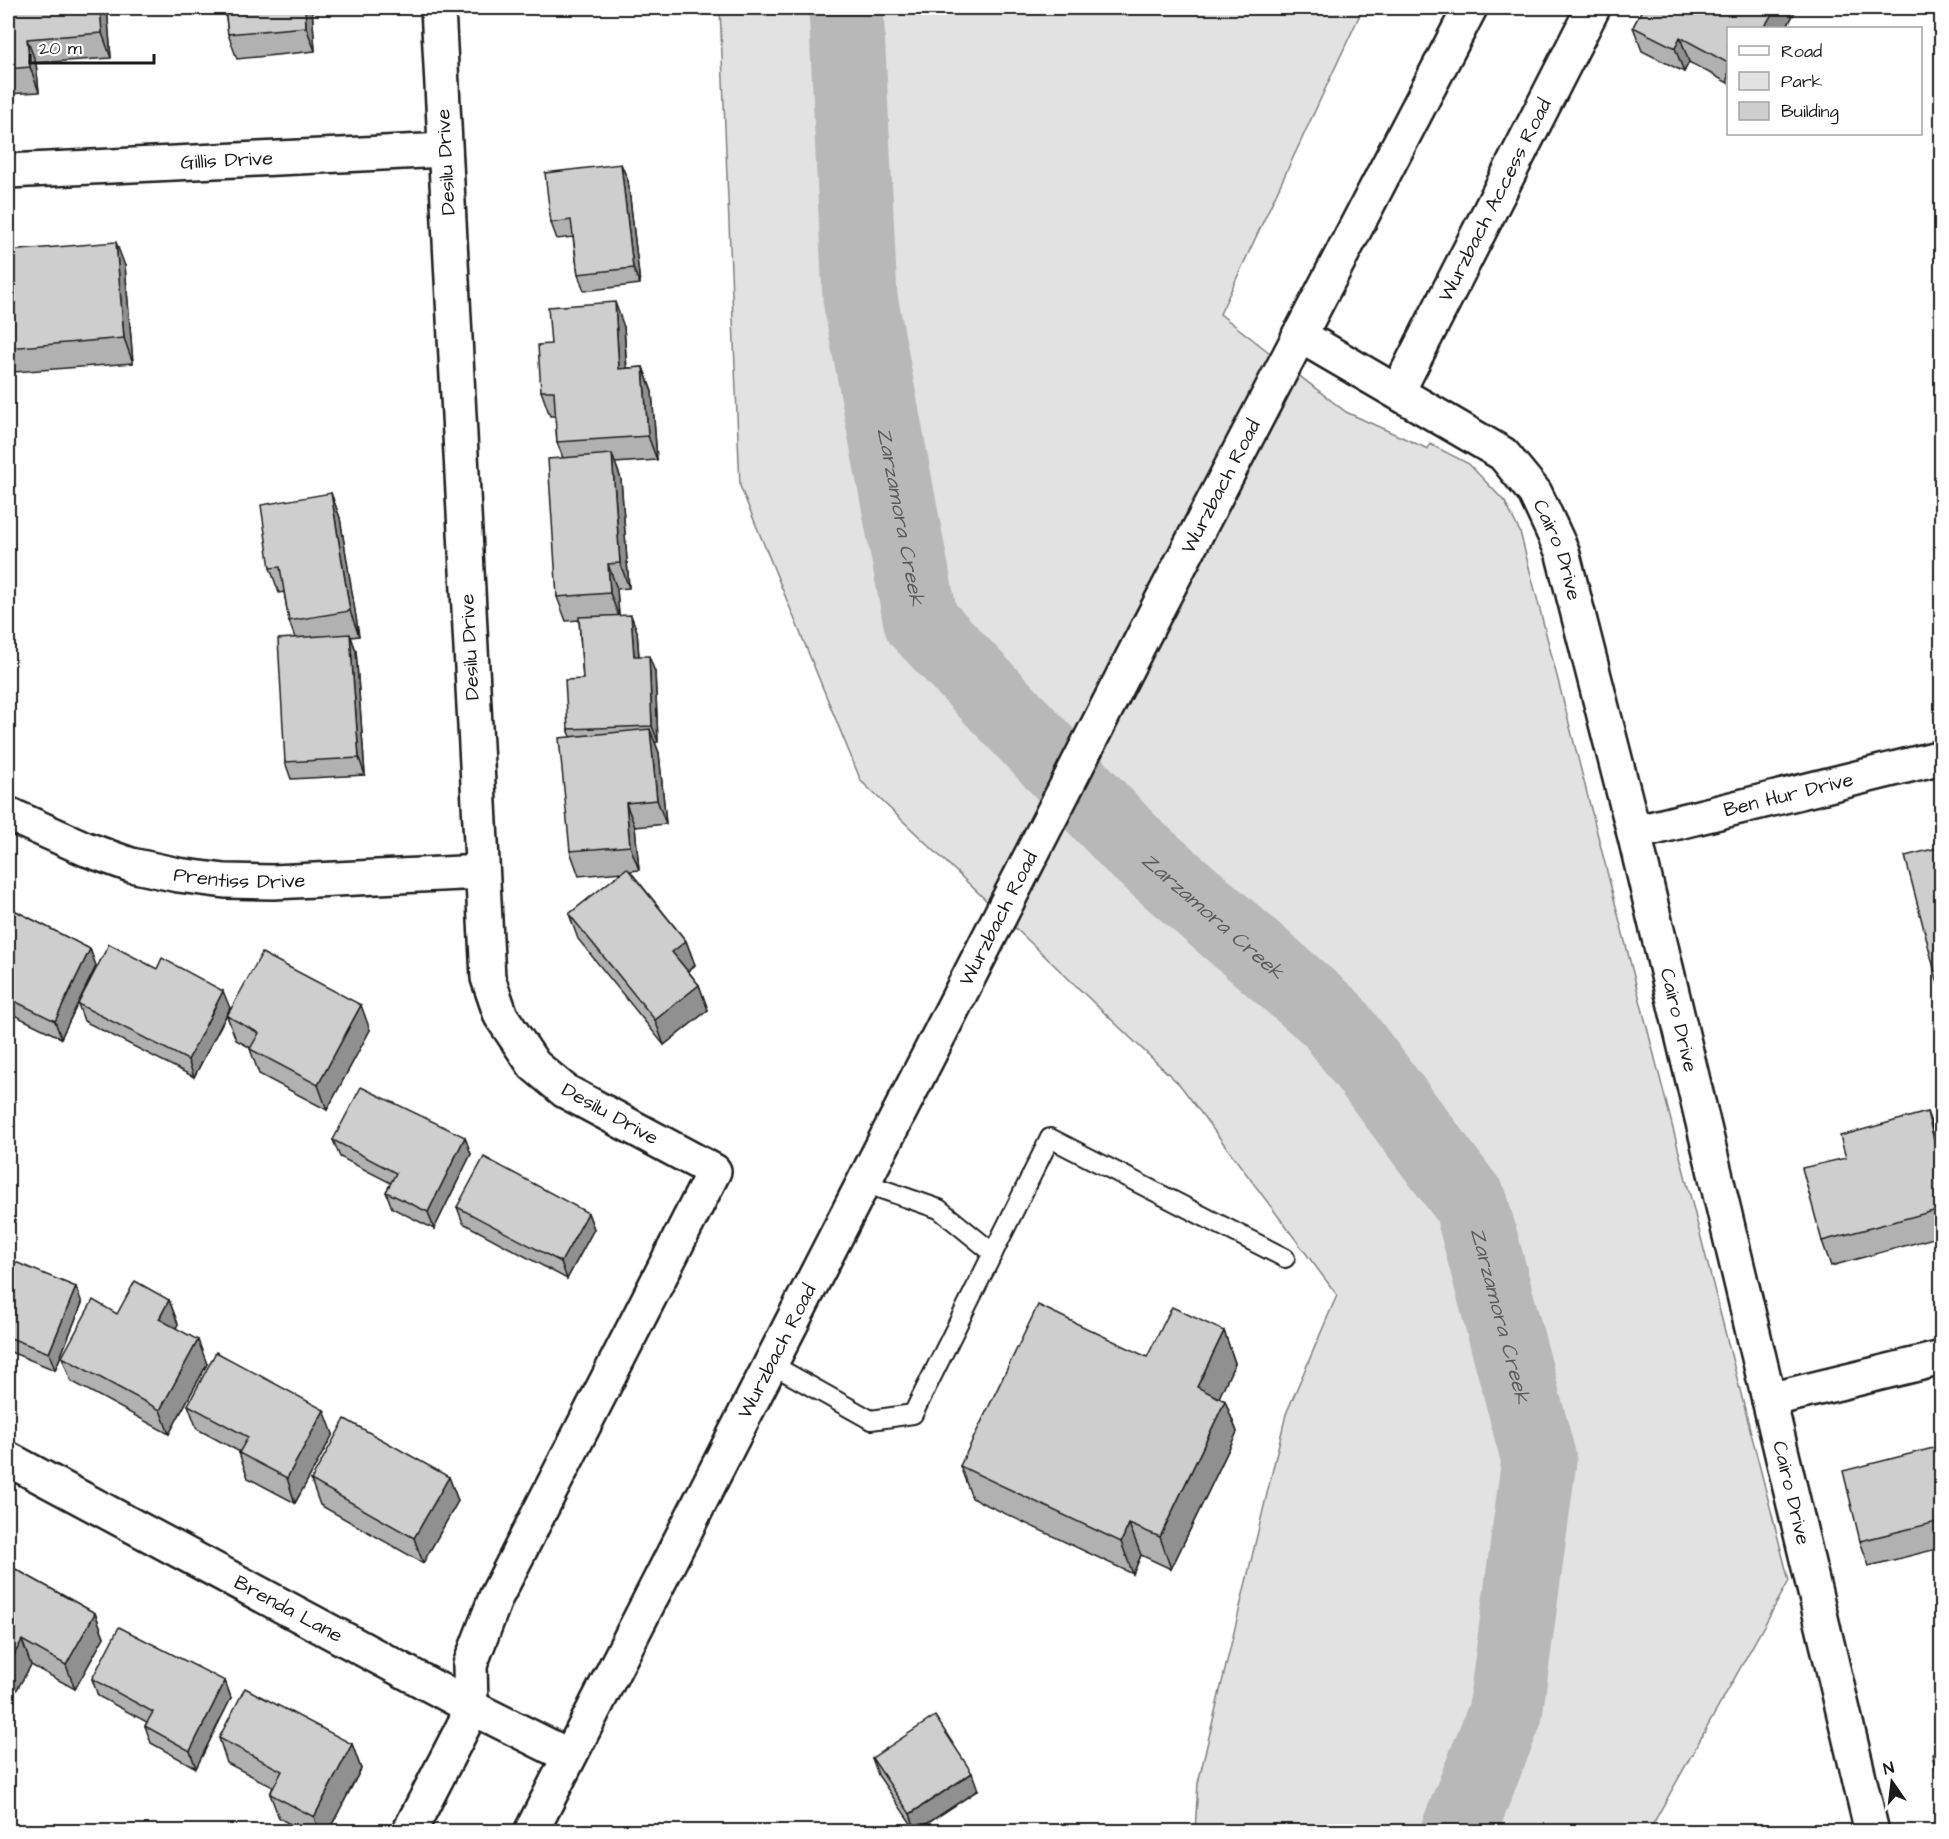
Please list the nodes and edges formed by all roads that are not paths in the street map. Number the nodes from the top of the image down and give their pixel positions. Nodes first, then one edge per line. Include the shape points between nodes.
1 (438, 8) edge
2 (1470, 8) edge
3 (1593, 8) edge
4 (445, 150) junction
5 (8, 171) edge
6 (1299, 335) junction
7 (1398, 391) junction
8 (1941, 757) edge
9 (8, 814) edge
10 (1634, 833) junction
11 (482, 872) junction
12 (864, 1183) junction
13 (993, 1253) junction
14 (1285, 1258) dead end
15 (1941, 1358) edge
16 (771, 1364) junction
17 (1769, 1400) junction
18 (8, 1459) edge
19 (471, 1707) junction
20 (570, 1756) junction
21 (409, 1832) edge
22 (531, 1832) edge
23 (1872, 1832) edge

1 - 4 street, Desilu Drive
2 - 6 street, Wurzbach Road
3 - 7 street, Wurzbach Access Road
4 - 5 street, Gillis Drive
4 - 11 street, Desilu Drive
6 - 7 street, Cairo Drive
6 - 12 street, Wurzbach Road
7 - 10 street, Cairo Drive via 1503,454 1535,494 1562,551
8 - 10 street, Ben Hur Drive
9 - 11 street, Prentiss Drive via 131,865 225,881
10 - 17 street, Cairo Drive
11 - 19 street, Desilu Drive via 488,978 501,1016 534,1065 565,1091 714,1172 496,1596 470,1665
12 - 13 lane via 939,1209
12 - 16 street, Wurzbach Road
13 - 14 lane via 1050,1138
13 - 16 lane via 913,1414 871,1420
15 - 17 street
16 - 20 street, Wurzbach Road
17 - 23 street, Cairo Drive
18 - 19 street, Brenda Lane
19 - 20 street, Brenda Lane
19 - 21 street
20 - 22 street, Wurzbach Road

